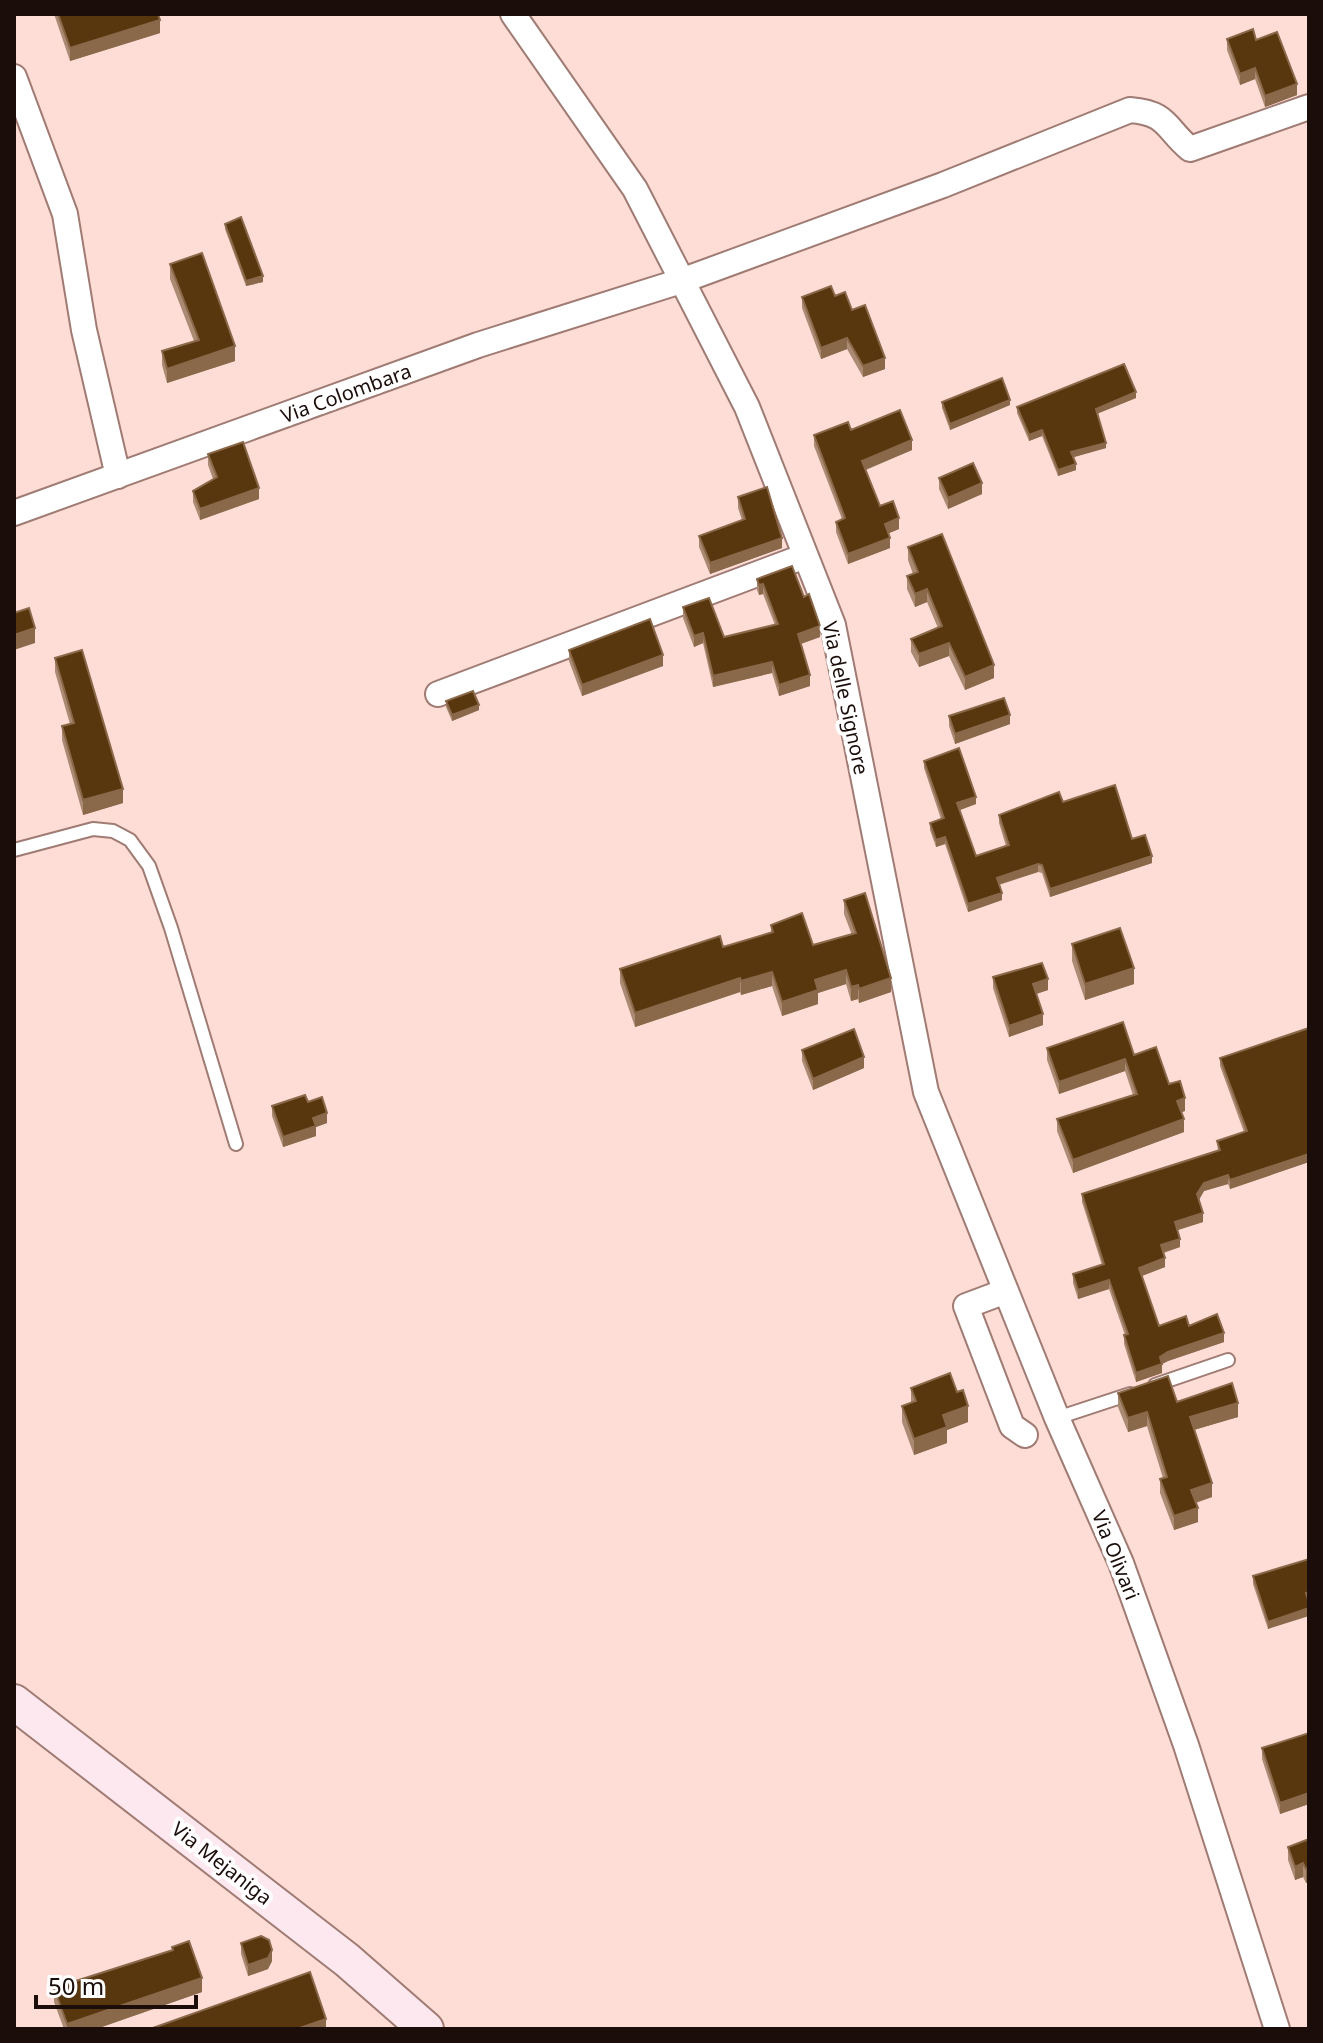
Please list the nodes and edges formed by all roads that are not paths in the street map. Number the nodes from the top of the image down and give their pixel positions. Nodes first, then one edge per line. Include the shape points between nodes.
1 (513, 14) edge
2 (14, 77) edge
3 (1309, 107) edge
4 (681, 281) junction
5 (118, 476) junction
6 (14, 513) edge
7 (805, 556) junction
8 (438, 694) dead end
9 (14, 850) edge
10 (926, 1092) joint
11 (236, 1144) dead end
12 (1006, 1291) junction
13 (1228, 1360) dead end
14 (1057, 1418) junction
15 (1025, 1435) dead end
16 (14, 1702) edge
17 (426, 2029) edge
18 (1277, 2029) edge

1 - 4 street, Via delle Signore via 635,189
2 - 5 street via 65,214 84,330
3 - 4 street, Via Colombara via 1190,149 1167,121 1150,111 1130,110
4 - 5 street, Via Colombara via 478,345
4 - 7 street, Via delle Signore via 747,407
5 - 6 street, Via Colombara
7 - 8 street
7 - 10 street, Via delle Signore via 833,625
9 - 11 lane via 93,829 130,840 149,866 171,928
10 - 12 street, Via Olivari
12 - 14 street, Via Olivari
12 - 15 street via 966,1306 1012,1426
13 - 14 lane
14 - 18 street, Via Olivari via 1121,1563
16 - 17 main road, Via Mejaniga via 347,1960

